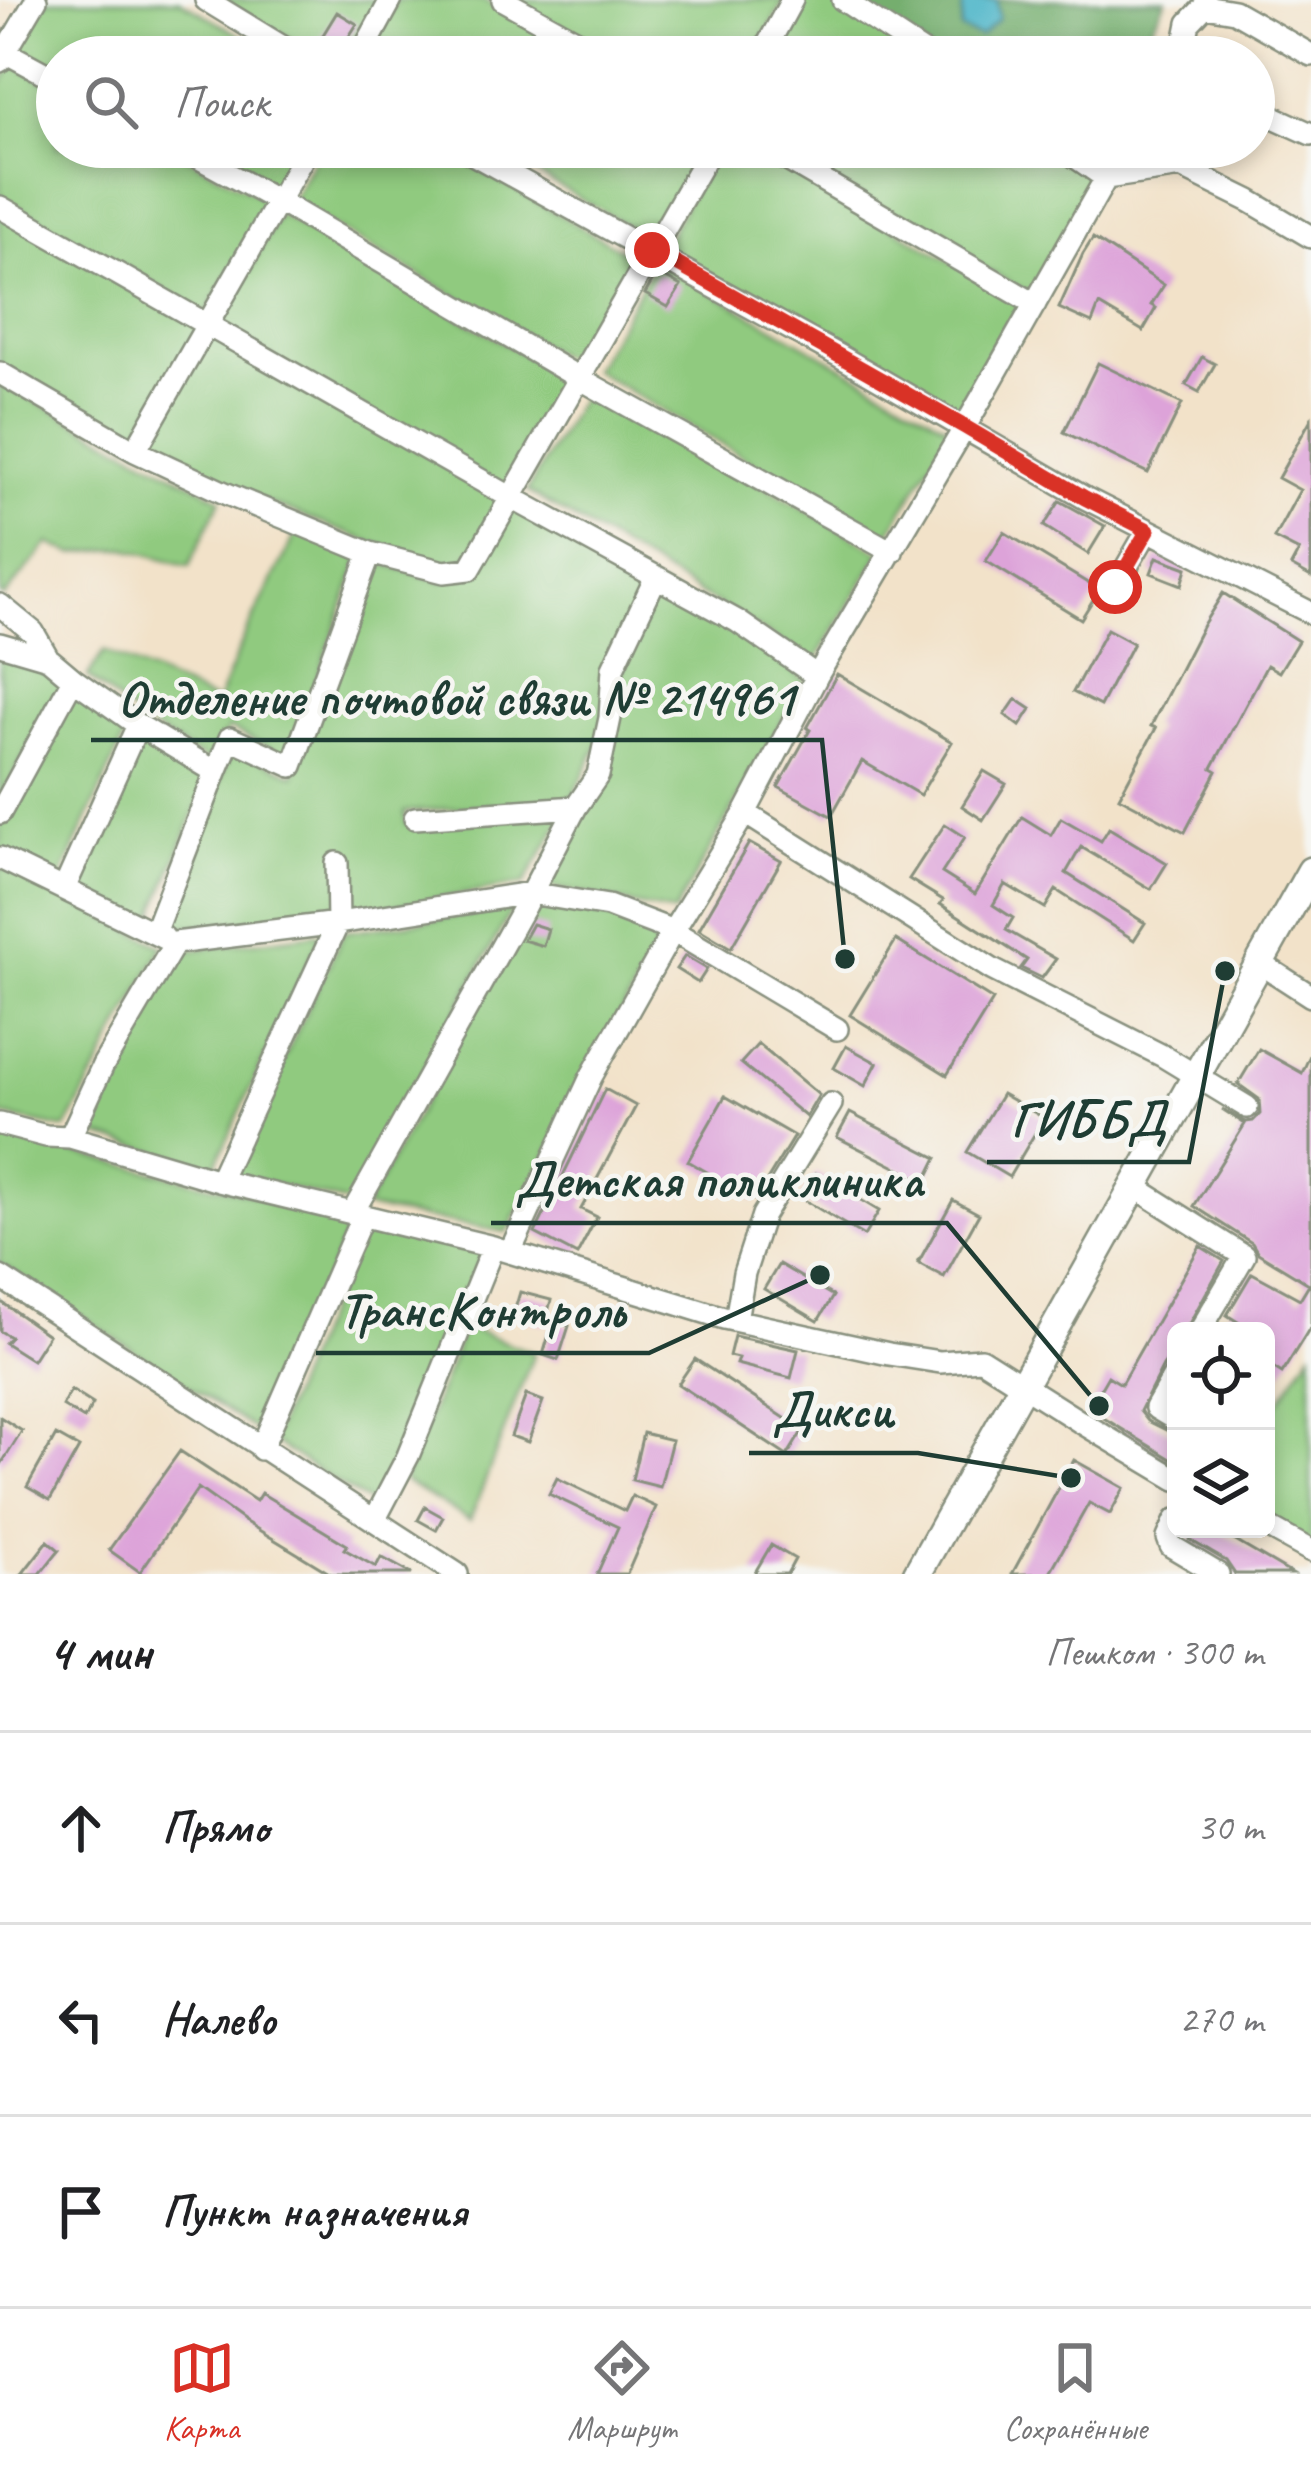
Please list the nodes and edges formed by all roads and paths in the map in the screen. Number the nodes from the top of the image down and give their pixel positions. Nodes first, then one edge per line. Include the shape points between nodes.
1 (36, 0) edge
2 (206, 0) edge
3 (391, 0) edge
4 (503, 0) edge
5 (792, 0) edge
6 (843, 0) edge
7 (265, 36) edge
8 (371, 36) edge
9 (568, 36) edge
10 (772, 36) edge
11 (898, 36) edge
12 (1186, 36) edge
13 (2, 56) edge
14 (1311, 56) edge
15 (36, 71) edge
16 (1275, 118) edge
17 (1311, 134) edge
18 (218, 168) edge
19 (296, 168) edge
20 (499, 168) edge
21 (700, 168) edge
22 (802, 168) edge
23 (1091, 168) edge
24 (1174, 168) edge
25 (1183, 168) edge
26 (1106, 178) junction
27 (278, 201) junction
28 (0, 207) edge
29 (1311, 237) edge
30 (652, 250) junction
31 (1035, 304) junction
32 (207, 324) junction
33 (0, 373) edge
34 (579, 378) junction
35 (965, 427) junction
36 (136, 451) junction
37 (512, 498) junction
38 (1148, 530) junction
39 (892, 551) junction
40 (370, 553) junction
41 (656, 577) junction
42 (1115, 587) dead end
43 (0, 605) edge
44 (1311, 613) edge
45 (0, 644) edge
46 (48, 658) junction
47 (818, 676) junction
48 (73, 679) junction
49 (138, 725) junction
50 (216, 772) junction
51 (576, 807) junction
52 (0, 813) edge
53 (745, 813) junction
54 (415, 818) dead end
55 (0, 858) edge
56 (337, 863) dead end
57 (1311, 871) edge
58 (64, 889) junction
59 (530, 893) junction
60 (338, 923) junction
61 (673, 931) junction
62 (154, 933) junction
63 (176, 943) junction
64 (1260, 963) junction
65 (1311, 996) edge
66 (837, 1028) dead end
67 (1195, 1076) junction
68 (831, 1104) dead end
69 (1247, 1107) dead end
70 (0, 1124) edge
71 (70, 1137) junction
72 (219, 1181) junction
73 (1135, 1187) junction
74 (358, 1214) junction
75 (502, 1249) junction
76 (0, 1277) edge
77 (736, 1320) junction
78 (1205, 1322) edge
79 (1023, 1386) junction
80 (1167, 1389) edge
81 (1167, 1415) edge
82 (261, 1449) junction
83 (1167, 1474) edge
84 (375, 1519) junction
85 (1275, 1531) edge
86 (1168, 1538) edge
87 (1311, 1551) edge
88 (457, 1574) edge
89 (916, 1574) edge
90 (1219, 1574) edge

1 - 13 street
2 - 7 street
3 - 8 street
4 - 9 street
5 - 10 street
6 - 11 street
12 - 14 street via 1205,6 1234,11
13 - 15 street
16 - 17 street
18 - 27 street
19 - 27 street
20 - 30 street
21 - 30 street
22 - 31 street
23 - 26 street
24 - 26 street
25 - 29 street
26 - 31 street
27 - 32 street
27 - 34 street
28 - 32 street
30 - 34 street
30 - 35 street
31 - 35 street
32 - 36 street
32 - 37 street
33 - 36 street
34 - 37 street
34 - 39 street
35 - 38 street
35 - 39 street
36 - 40 street
37 - 40 street via 470,568 444,572
37 - 41 street
38 - 42 street
38 - 44 street
39 - 47 street
40 - 50 street via 292,766 230,738
41 - 47 street
41 - 51 street via 613,668 598,775
43 - 46 street via 33,632
45 - 46 street
46 - 48 street
47 - 53 street
48 - 49 street
48 - 52 street
49 - 50 street
49 - 58 street
50 - 62 street
51 - 54 street
51 - 59 street
53 - 61 street
53 - 67 street via 993,970
55 - 58 street
56 - 60 street
57 - 64 main road
58 - 62 street
59 - 60 street
59 - 61 street via 608,906
59 - 74 street
60 - 63 street
60 - 72 street
61 - 66 street
61 - 75 street
62 - 63 street
63 - 71 street
64 - 65 street
64 - 67 main road
67 - 69 street
67 - 73 main road
68 - 77 street via 763,1215
70 - 71 street
71 - 72 street
72 - 74 street
73 - 78 street via 1244,1256
73 - 79 main road
74 - 75 street
74 - 82 street
75 - 77 street
75 - 84 street
76 - 82 street
77 - 79 street via 889,1354 981,1359
79 - 83 street
79 - 89 main road
80 - 81 street via 1156,1408
82 - 84 street
84 - 88 street
85 - 87 street
86 - 90 street

